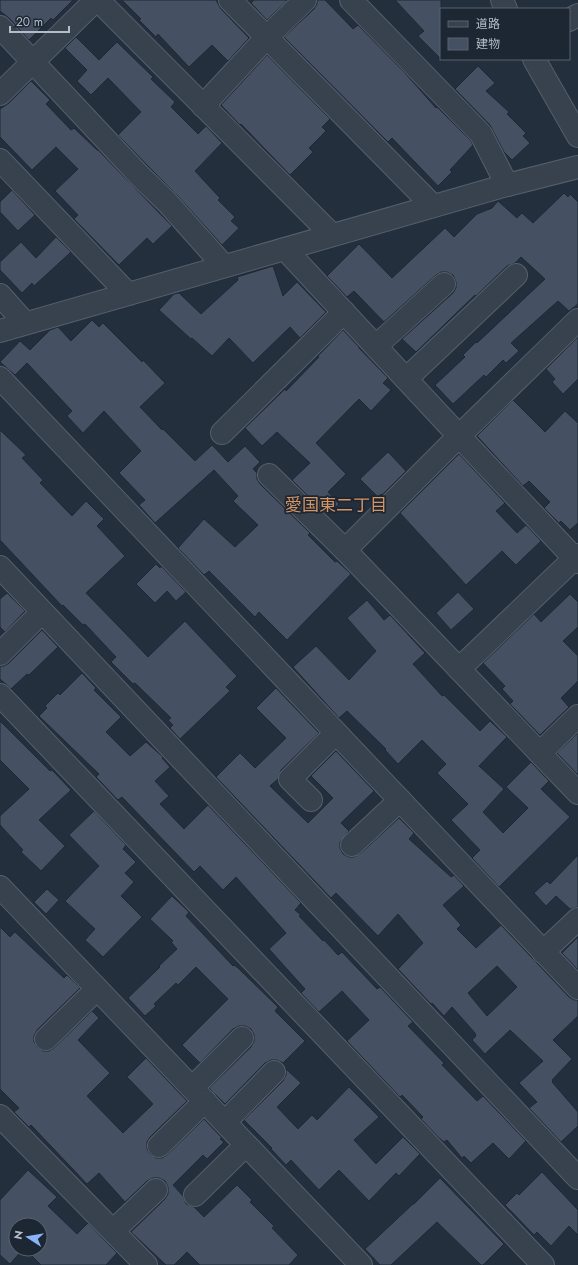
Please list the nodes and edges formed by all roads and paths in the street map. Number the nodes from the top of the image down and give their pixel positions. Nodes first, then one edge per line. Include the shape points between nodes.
1 (97, 0) edge
2 (230, 0) edge
3 (305, 0) edge
4 (351, 0) edge
5 (0, 27) edge
6 (267, 37) junction
7 (535, 60) edge
8 (33, 62) junction
9 (0, 94) edge
10 (203, 106) junction
11 (578, 136) edge
12 (0, 160) edge
13 (578, 167) edge
14 (507, 185) junction
15 (432, 206) junction
16 (332, 235) junction
17 (285, 249) junction
18 (224, 266) junction
19 (516, 275) dead end
20 (444, 284) dead end
21 (128, 294) junction
22 (0, 295) edge
23 (344, 312) junction
24 (578, 320) edge
25 (26, 323) junction
26 (0, 331) edge
27 (376, 346) junction
28 (0, 378) edge
29 (406, 379) junction
30 (222, 433) dead end
31 (459, 436) junction
32 (269, 475) dead end
33 (345, 550) junction
34 (577, 558) edge
35 (0, 567) edge
36 (42, 612) junction
37 (0, 654) edge
38 (459, 669) junction
39 (0, 695) edge
40 (578, 716) edge
41 (336, 733) junction
42 (540, 753) junction
43 (578, 793) edge
44 (311, 800) dead end
45 (400, 800) junction
46 (352, 845) dead end
47 (0, 887) edge
48 (578, 919) edge
49 (543, 952) junction
50 (578, 988) edge
51 (97, 989) junction
52 (242, 1038) dead end
53 (46, 1039) dead end
54 (274, 1072) dead end
55 (198, 1094) junction
56 (0, 1116) edge
57 (225, 1122) junction
58 (246, 1145) junction
59 (159, 1146) dead end
60 (578, 1178) edge
61 (156, 1190) dead end
62 (195, 1195) dead end
63 (113, 1231) junction
64 (146, 1265) edge
65 (361, 1265) edge
66 (543, 1265) edge

1 - 8 street
1 - 10 street
2 - 6 street
3 - 6 street
4 - 14 street via 481,134
5 - 8 street
6 - 10 street
6 - 15 street
7 - 11 street
8 - 9 street
8 - 18 street via 167,202
10 - 16 street
12 - 21 street
13 - 14 street
14 - 15 street
15 - 16 street
16 - 17 street
17 - 18 street
17 - 23 street
18 - 21 street
19 - 29 street
20 - 27 street
21 - 25 street
22 - 25 street
23 - 27 street
23 - 30 street
24 - 31 street
25 - 26 street
27 - 29 street
28 - 41 street
29 - 31 street
31 - 33 street
31 - 34 street
32 - 33 street
33 - 38 street
34 - 38 street
35 - 36 street
36 - 37 street
36 - 60 street
38 - 42 street
39 - 66 street
40 - 42 street
41 - 44 street via 290,779
41 - 45 street
42 - 43 street
45 - 46 street
45 - 49 street
47 - 51 street
48 - 49 street
49 - 50 street
51 - 53 street
51 - 55 street
52 - 55 street
54 - 57 street
55 - 57 street
55 - 59 street
56 - 63 street
57 - 58 street
58 - 62 street
58 - 65 street
61 - 63 street
63 - 64 street

